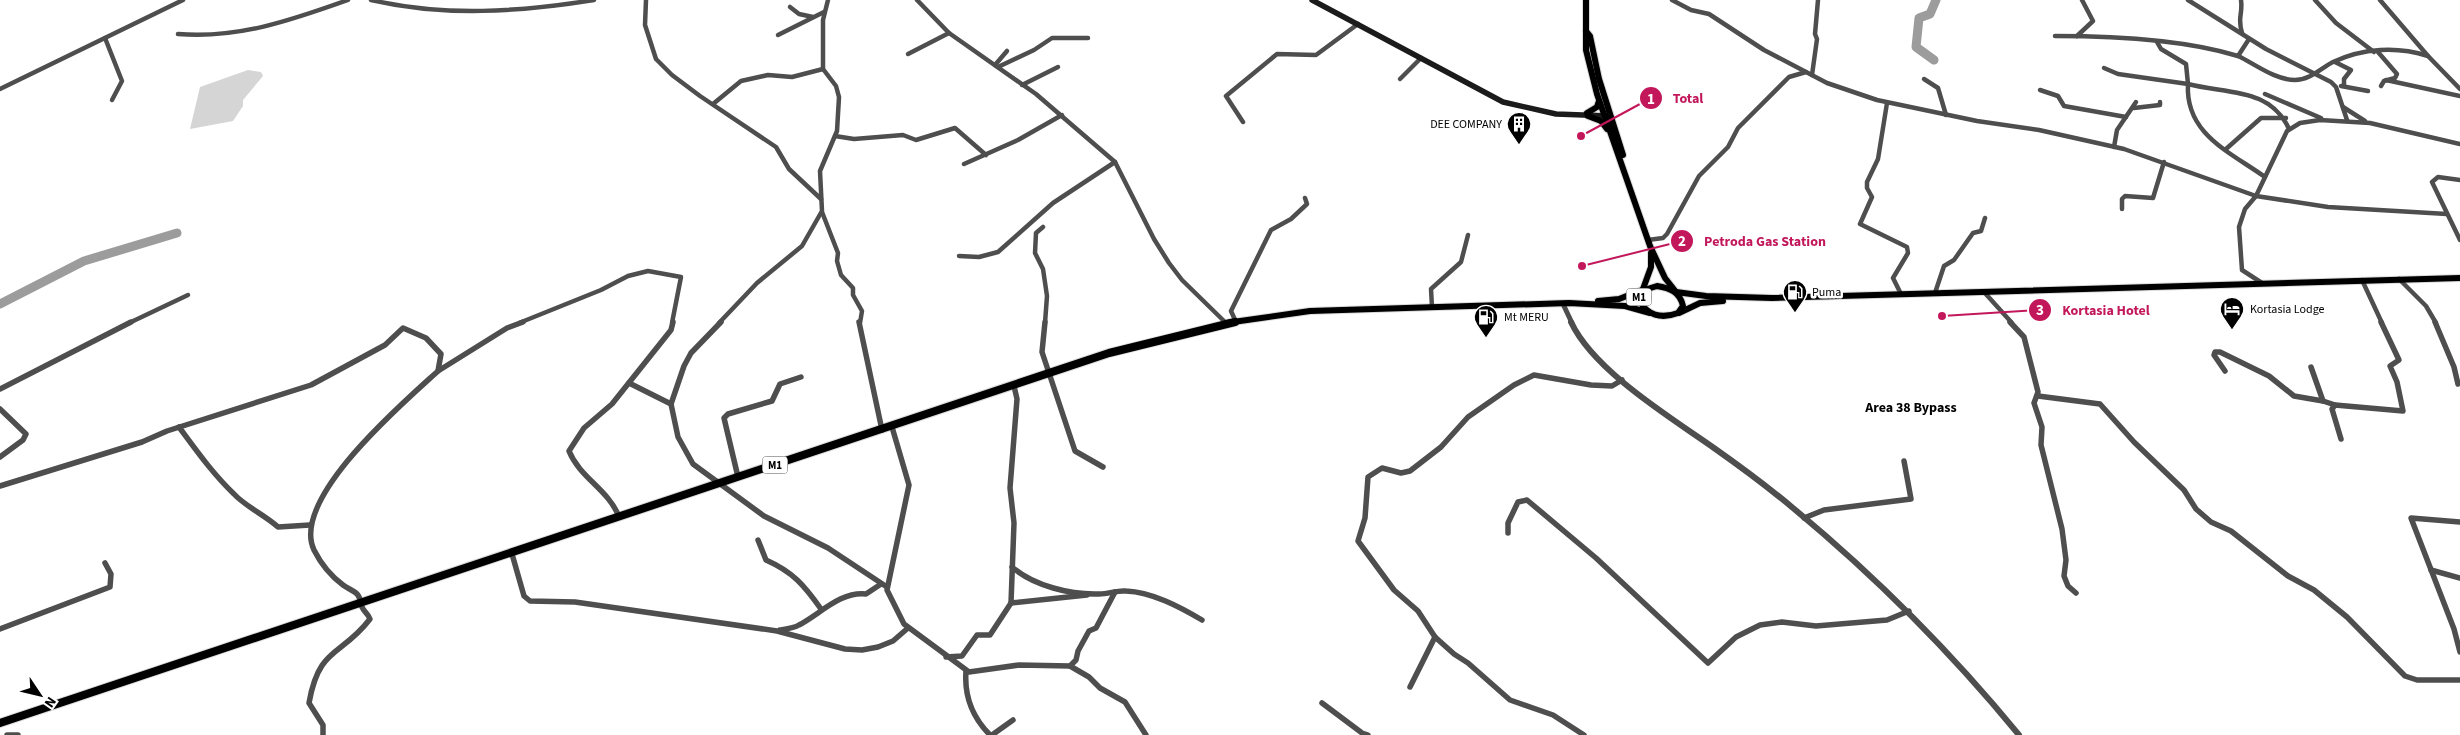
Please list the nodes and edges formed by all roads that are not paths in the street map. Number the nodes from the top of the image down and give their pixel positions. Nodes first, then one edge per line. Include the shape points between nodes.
1 (183, 0) edge
2 (348, 0) edge
3 (371, 0) edge
4 (594, 0) edge
5 (646, 0) edge
6 (828, 0) edge
7 (917, 0) edge
8 (1312, 0) edge
9 (1586, 0) edge
10 (1672, 0) edge
11 (1818, 0) edge
12 (2082, 0) edge
13 (2188, 0) edge
14 (2241, 0) edge
15 (2317, 0) edge
16 (2380, 0) edge
17 (790, 7) dead end
18 (824, 12) junction
19 (813, 17) junction
20 (1358, 24) junction
21 (1586, 30) junction
22 (949, 33) junction
23 (178, 34) dead end
24 (2243, 34) junction
25 (778, 35) dead end
26 (2055, 36) dead end
27 (2077, 36) junction
28 (105, 38) junction
29 (1088, 38) dead end
30 (2249, 38) junction
31 (2157, 42) junction
32 (1007, 51) dead end
33 (2376, 52) junction
34 (908, 54) dead end
35 (2238, 56) junction
36 (2428, 56) junction
37 (1421, 58) junction
38 (2335, 62) junction
39 (996, 66) junction
40 (1058, 68) dead end
41 (2104, 68) dead end
42 (823, 69) junction
43 (1806, 72) junction
44 (2316, 74) junction
45 (1812, 75) junction
46 (1400, 79) dead end
47 (1924, 79) dead end
48 (2386, 80) junction
49 (2188, 84) junction
50 (1022, 85) junction
51 (2336, 86) junction
52 (2344, 86) junction
53 (2381, 86) dead end
54 (0, 89) edge
55 (2460, 89) edge
56 (2040, 90) dead end
57 (2368, 91) dead end
58 (2265, 94) dead end
59 (2460, 96) edge
60 (112, 100) dead end
61 (1599, 101) junction
62 (2136, 102) dead end
63 (2160, 102) dead end
64 (1887, 103) junction
65 (713, 104) junction
66 (2343, 106) junction
67 (2134, 108) junction
68 (1587, 114) junction
69 (1607, 114) junction
70 (1062, 115) junction
71 (1946, 115) junction
72 (2126, 117) junction
73 (2286, 118) junction
74 (2324, 118) junction
75 (2346, 120) junction
76 (1243, 122) dead end
77 (2380, 126) junction
78 (2289, 129) junction
79 (1610, 135) junction
80 (835, 136) junction
81 (2460, 144) edge
82 (2114, 147) junction
83 (2226, 149) junction
84 (986, 155) junction
85 (1116, 162) junction
86 (2164, 162) junction
87 (964, 164) dead end
88 (1625, 172) junction
89 (2265, 176) junction
90 (2460, 180) edge
91 (2256, 196) junction
92 (1306, 198) dead end
93 (821, 199) junction
94 (2122, 209) dead end
95 (822, 211) junction
96 (2447, 214) junction
97 (1985, 218) dead end
98 (1043, 227) dead end
99 (1468, 236) dead end
100 (2460, 240) edge
101 (1649, 243) junction
102 (960, 256) dead end
103 (2460, 278) edge
104 (2399, 279) junction
105 (2362, 280) junction
106 (2263, 283) junction
107 (1643, 289) junction
108 (1676, 292) junction
109 (1984, 292) junction
110 (1935, 293) junction
111 (1901, 294) junction
112 (188, 295) dead end
113 (1772, 298) junction
114 (1566, 303) junction
115 (1432, 307) junction
116 (1650, 313) junction
117 (1678, 313) junction
118 (1236, 322) junction
119 (1226, 323) junction
120 (2311, 368) dead end
121 (438, 371) junction
122 (2225, 371) dead end
123 (1048, 374) junction
124 (801, 377) dead end
125 (1622, 380) junction
126 (629, 383) junction
127 (2458, 384) dead end
128 (1014, 386) junction
129 (0, 389) edge
130 (2038, 396) junction
131 (2323, 401) junction
132 (671, 404) junction
133 (2335, 405) junction
134 (0, 409) edge
135 (179, 427) junction
136 (892, 427) junction
137 (882, 430) junction
138 (2341, 439) dead end
139 (0, 457) edge
140 (1904, 461) dead end
141 (1103, 467) dead end
142 (738, 477) junction
143 (720, 484) junction
144 (0, 486) edge
145 (620, 517) junction
146 (1804, 518) junction
147 (2460, 522) edge
148 (310, 525) junction
149 (1508, 533) dead end
150 (758, 540) dead end
151 (512, 554) junction
152 (105, 563) dead end
153 (1012, 567) junction
154 (2431, 570) junction
155 (2460, 578) edge
156 (884, 586) junction
157 (1115, 592) junction
158 (2076, 593) dead end
159 (1098, 595) junction
160 (360, 603) junction
161 (1011, 603) junction
162 (821, 609) junction
163 (1909, 611) junction
164 (1202, 620) dead end
165 (908, 628) junction
166 (0, 629) edge
167 (777, 631) junction
168 (1435, 637) junction
169 (2460, 652) edge
170 (946, 657) junction
171 (1070, 666) junction
172 (966, 671) junction
173 (2460, 680) edge
174 (1410, 687) dead end
175 (1322, 703) dead end
176 (1013, 720) dead end
177 (0, 723) edge
178 (7, 735) edge
179 (18, 735) edge
180 (323, 735) edge
181 (991, 735) edge
182 (1146, 735) edge
183 (1368, 735) edge
184 (1584, 735) edge
185 (2019, 735) edge

1 - 28 street
2 - 23 street via 245,31
3 - 4 street via 407,8 454,10 518,9
5 - 65 street via 645,25 656,59 677,79
6 - 18 street
7 - 22 street
8 - 20 main road
9 - 21 main road
10 - 43 street via 1690,10 1709,14 1764,50
11 - 45 street
12 - 27 street via 2093,21
13 - 24 street
14 - 24 street via 2238,21
15 - 33 street via 2337,25
16 - 36 street
17 - 19 street
18 - 19 street
18 - 42 street
19 - 25 street
20 - 37 main road
20 - 76 street via 1316,54 1277,54 1252,73 1226,96
21 - 61 main road via 1586,50
21 - 69 main road
22 - 34 street
22 - 39 street
24 - 30 street
26 - 27 street
27 - 31 street
28 - 54 street
28 - 60 street via 122,79
29 - 39 street via 1056,36 1034,50
30 - 35 street
30 - 44 street via 2288,62
31 - 35 street via 2212,48
31 - 49 street via 2161,49 2188,67
32 - 39 street
33 - 36 street via 2410,50
33 - 38 street via 2355,54
33 - 48 street via 2393,66 2397,74 2395,78
35 - 44 street via 2289,79
36 - 55 street
37 - 46 street
37 - 68 main road via 1503,102 1553,114
38 - 44 street
38 - 52 street via 2351,70
39 - 50 street
40 - 50 street
41 - 49 street via 2118,74
42 - 65 street via 792,77 768,75 741,81
42 - 80 street via 838,93
43 - 45 street
43 - 101 street via 1789,77 1738,128 1728,148 1699,176 1667,234
44 - 51 street
45 - 64 street
47 - 71 street via 1938,86
48 - 53 street
48 - 59 street
49 - 73 street via 2270,102
49 - 83 street via 2187,99 2194,120
50 - 70 street
51 - 52 street
51 - 66 street
52 - 57 street
56 - 72 street via 2058,96 2064,106
58 - 74 street
61 - 68 main road via 1597,107
61 - 69 main road
62 - 67 street
63 - 67 street via 2160,105
64 - 71 street
64 - 111 street via 1878,159 1867,182 1872,197 1860,224 1907,247 1908,253 1893,278
65 - 93 street via 776,147 789,169
66 - 75 street
66 - 77 street via 2361,119
67 - 72 street
68 - 69 main road
68 - 79 main road via 1603,124
69 - 79 main road
69 - 88 main road via 1626,165
70 - 84 street
70 - 85 street
71 - 82 street via 2039,130
72 - 82 street via 2116,130
73 - 78 street
73 - 83 street via 2261,118
74 - 75 street
74 - 78 street via 2299,122
75 - 77 street
77 - 81 street
78 - 89 street
79 - 88 main road
80 - 84 street via 854,140 903,135 916,140 955,128
80 - 93 street via 820,171
82 - 86 street
83 - 89 street
84 - 87 street
85 - 102 street via 1053,203 998,252 979,257
85 - 119 street via 1154,239 1170,263 1182,280
86 - 91 street
86 - 94 street via 2153,198 2125,196
88 - 101 main road
89 - 91 street
90 - 96 street via 2438,177 2432,182
91 - 96 street via 2328,206
91 - 106 street via 2245,209 2239,227 2242,270
92 - 118 street via 1307,204 1291,219 1271,230 1231,311
93 - 95 street
95 - 132 street via 802,246 757,283 691,353
95 - 137 street via 838,253 841,275 853,288 853,295 862,310 859,320
96 - 100 street
97 - 110 street via 1981,231 1973,233 1954,260 1944,266
98 - 123 street via 1036,233 1035,253 1043,270 1046,296 1042,352
99 - 115 street via 1461,262 1431,289
101 - 107 main road via 1651,267
101 - 108 main road via 1665,278
103 - 104 main road, M1
104 - 105 main road, M1
104 - 127 street via 2433,317 2454,366
105 - 106 main road, M1
105 - 133 street via 2399,360 2390,366 2403,411
106 - 109 main road, M1
107 - 108 main road, M1 via 1657,286
107 - 114 main road, M1 via 1619,299
107 - 116 main road, M1 via 1639,301
108 - 113 main road, M1 via 1695,296
108 - 117 main road via 1683,303
109 - 110 main road, M1
109 - 130 street via 2024,338
110 - 111 main road, M1
111 - 113 main road, M1
112 - 129 street
113 - 117 main road, M1 via 1700,303
114 - 115 main road, M1
114 - 116 main road, M1 via 1624,306
114 - 125 street via 1568,318
115 - 118 main road, M1 via 1310,311
116 - 117 main road, M1 via 1665,317
118 - 119 main road, M1
119 - 123 main road, M1 via 1147,342
120 - 131 street
121 - 126 street via 507,328 628,276 648,271 681,277 671,330
121 - 135 street via 442,357 440,351 426,338 403,328 385,346 311,385
121 - 148 street via 362,444 324,494
122 - 131 street via 2215,352 2267,376 2294,396
123 - 128 main road, M1
123 - 141 street via 1075,450
124 - 142 street via 782,382 772,401 724,418
125 - 146 street via 1753,476
125 - 168 street via 1612,386 1602,386 1544,376 1527,377 1468,417 1441,447 1410,471 1401,473 1382,468 1370,474 1359,545 1394,590 1422,616
126 - 132 street
126 - 145 street via 604,412 584,428 569,451 590,482 617,506
128 - 136 main road, M1
128 - 153 street via 1017,399 1010,488 1014,523
130 - 158 street via 2034,403 2042,427 2041,445 2062,529 2066,560 2064,576
130 - 173 street via 2100,404 2184,490 2196,509 2211,522 2231,531 2288,576 2314,590 2405,676 2417,680
131 - 133 street
132 - 143 street via 678,437 686,454 698,469
133 - 138 street via 2332,409
134 - 139 street via 26,434 23,440
135 - 144 street via 142,442
135 - 148 street via 210,469 240,500 265,514 278,527
136 - 137 main road, M1
136 - 156 street via 908,485
137 - 142 main road, M1
140 - 146 street via 1912,499 1824,510
142 - 143 main road, M1
143 - 145 main road, M1
143 - 156 street via 764,516 828,548
145 - 151 main road, M1
146 - 163 street
147 - 154 street via 2411,518
148 - 160 street via 311,543 324,565 336,580 357,594
149 - 163 street via 1508,524 1518,502 1527,500 1596,558 1708,663 1736,638 1760,624 1782,622 1816,626 1887,620
150 - 162 street via 766,560 802,582
151 - 160 main road, M1
151 - 167 street via 524,596 530,602 575,602
152 - 166 street via 111,574 110,587
153 - 159 street via 1023,576 1058,588
153 - 161 street
154 - 155 street
154 - 169 street
156 - 162 street via 866,594 857,593
156 - 165 street
157 - 159 street
157 - 164 street via 1130,591
157 - 171 street
159 - 161 street
160 - 177 main road, M1
160 - 180 street via 370,619 317,671 310,707 323,725
161 - 170 street via 990,635 977,636 962,656
162 - 167 street via 798,626
163 - 185 street via 1960,663
165 - 167 street via 891,644 870,650 833,648
165 - 170 street
168 - 174 street
168 - 184 street via 1510,700 1553,715
170 - 172 street
171 - 172 street via 1019,665
171 - 182 street via 1125,702
172 - 181 street via 970,707 981,727
175 - 183 street
176 - 181 street
178 - 179 street

